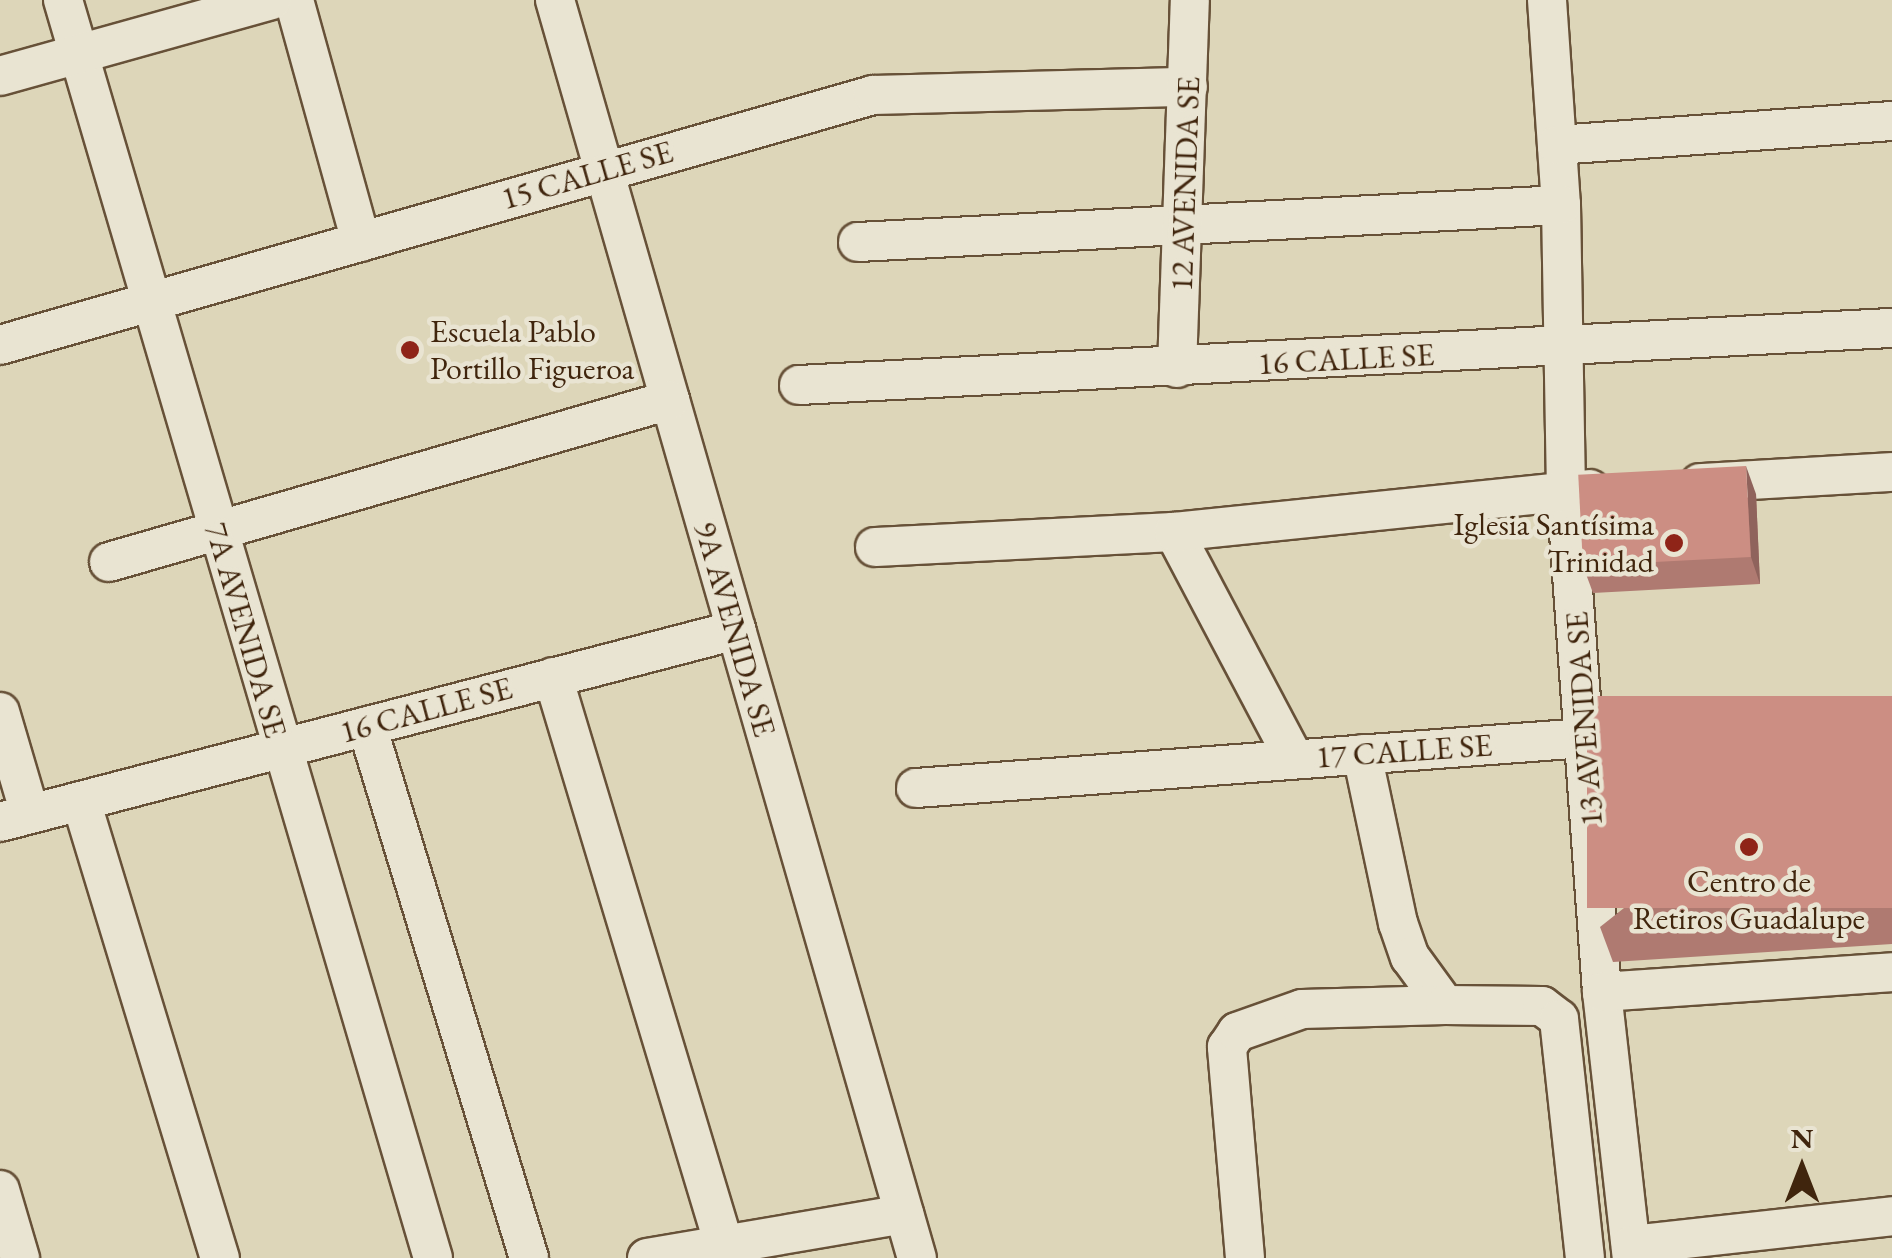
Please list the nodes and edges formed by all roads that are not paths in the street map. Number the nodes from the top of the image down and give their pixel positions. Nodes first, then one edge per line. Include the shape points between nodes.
1 (63, 0) edge
2 (272, 0) edge
3 (294, 0) edge
4 (554, 0) edge
5 (1190, 0) edge
6 (1547, 0) edge
7 (79, 54) junction
8 (0, 76) edge
9 (1188, 87) junction
10 (1892, 121) edge
11 (1557, 146) junction
12 (604, 170) junction
13 (1562, 205) junction
14 (1185, 226) junction
15 (362, 242) junction
16 (858, 242) dead end
17 (152, 304) junction
18 (1892, 328) edge
19 (0, 345) edge
20 (1562, 348) junction
21 (1178, 368) junction
22 (800, 385) dead end
23 (670, 400) junction
24 (1892, 472) edge
25 (1662, 486) edge
26 (1623, 488) edge
27 (1566, 491) junction
28 (216, 526) junction
29 (1174, 532) junction
30 (875, 547) dead end
31 (110, 562) dead end
32 (736, 630) junction
33 (553, 677) junction
34 (0, 712) edge
35 (368, 726) junction
36 (1645, 734) edge
37 (1588, 738) junction
38 (281, 748) junction
39 (1362, 754) junction
40 (1294, 760) junction
41 (916, 788) dead end
42 (81, 801) junction
43 (15, 818) edge
44 (1892, 972) edge
45 (1602, 992) junction
46 (1445, 1005) junction
47 (0, 1190) edge
48 (904, 1214) junction
49 (1892, 1216) edge
50 (726, 1251) edge
51 (1632, 1252) edge
52 (20, 1258) edge
53 (220, 1258) edge
54 (433, 1258) edge
55 (529, 1258) edge
56 (647, 1258) edge
57 (917, 1258) edge
58 (1245, 1258) edge
59 (1578, 1258) edge
60 (1586, 1258) edge

1 - 7 street, 7A AVENIDA SE
2 - 7 street
3 - 15 street
4 - 12 street, 9A AVENIDA SE
5 - 9 street, 12 AVENIDA SE
6 - 11 street, 13 AVENIDA SE
7 - 8 street
7 - 17 street, 7A AVENIDA SE
9 - 12 street, 15 CALLE SE via 873,95
9 - 14 street, 12 AVENIDA SE
10 - 11 street
11 - 13 street, 13 AVENIDA SE
12 - 15 street, 15 CALLE SE
12 - 23 street, 9A AVENIDA SE
13 - 14 street
13 - 20 street, 13 AVENIDA SE
14 - 16 street
14 - 21 street, 12 AVENIDA SE
15 - 17 street, 15 CALLE SE
17 - 19 street, 15 CALLE SE
17 - 28 street, 7A AVENIDA SE
18 - 20 street, 16 CALLE SE
20 - 21 street, 16 CALLE SE
20 - 27 street, 13 AVENIDA SE
21 - 22 street, 16 CALLE SE
23 - 28 street
23 - 32 street, 9A AVENIDA SE
24 - 25 street
26 - 27 street
27 - 29 street
27 - 37 street, 13 AVENIDA SE
28 - 31 street
28 - 38 street, 7A AVENIDA SE
29 - 30 street
29 - 40 street
32 - 33 street, 16 CALLE SE
32 - 48 street, 9A AVENIDA SE
33 - 35 street, 16 CALLE SE
33 - 50 street
34 - 43 street
35 - 38 street, 16 CALLE SE
35 - 55 street
36 - 37 street, 17 CALLE SE
37 - 39 street, 17 CALLE SE
37 - 45 street, 13 AVENIDA SE
38 - 42 street, 16 CALLE SE
38 - 54 street, 7A AVENIDA SE
39 - 40 street, 17 CALLE SE
39 - 46 street via 1398,923 1410,957
40 - 41 street, 17 CALLE SE
42 - 43 street, 16 CALLE SE
42 - 53 street
44 - 45 street
45 - 51 street, 13 AVENIDA SE
46 - 58 street via 1302,1009 1237,1032 1227,1047
46 - 60 street via 1542,1006 1559,1019
47 - 52 street
48 - 50 street
48 - 57 street, 9A AVENIDA SE
49 - 51 street
50 - 56 street
59 - 60 street

